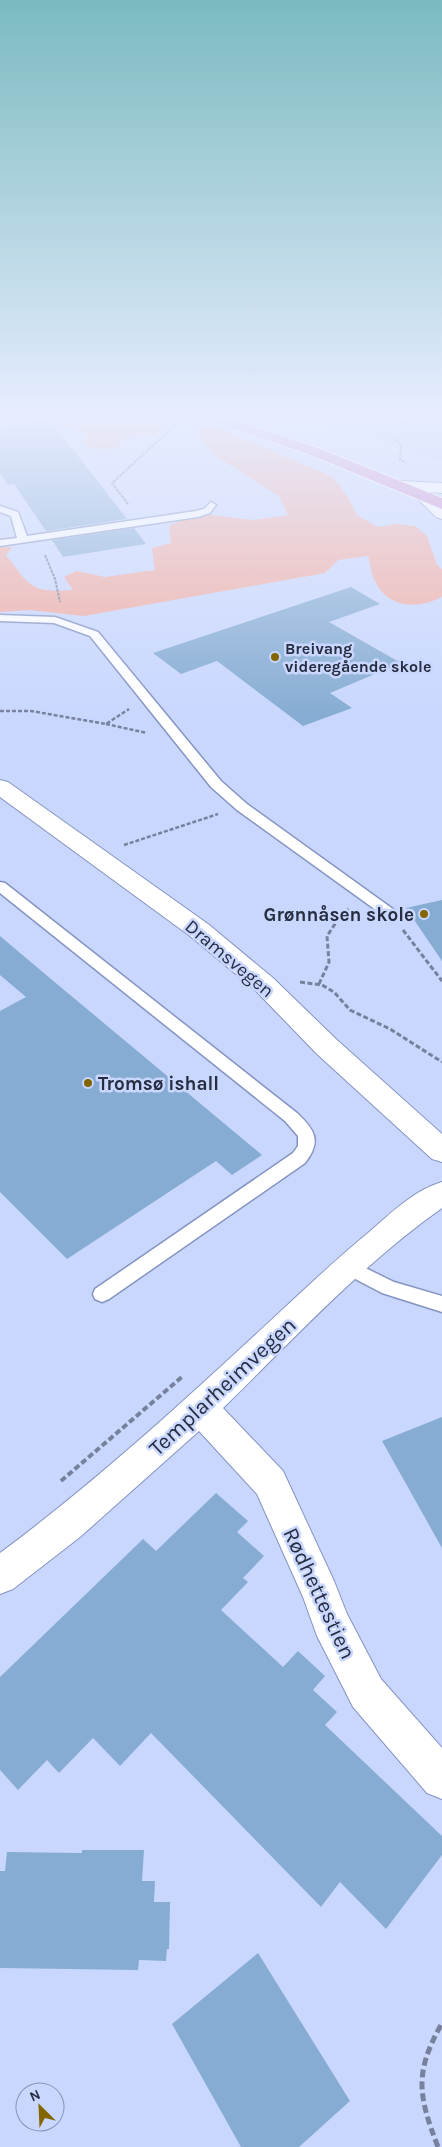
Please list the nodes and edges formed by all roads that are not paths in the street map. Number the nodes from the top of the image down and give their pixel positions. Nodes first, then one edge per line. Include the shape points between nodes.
1 (16, 517) edge
2 (176, 517) edge
3 (22, 540) junction
4 (0, 543) edge
5 (0, 618) edge
6 (0, 788) edge
7 (0, 886) edge
8 (392, 915) road end
9 (442, 1151) edge
10 (442, 1193) edge
11 (349, 1267) junction
12 (102, 1294) dead end
13 (442, 1304) edge
14 (200, 1408) junction
15 (0, 1576) edge
16 (442, 1778) edge

1 - 3 lane
2 - 3 lane
3 - 4 lane
5 - 8 lane via 45,619 72,625 101,641 216,784 242,807
6 - 9 street, Dramsvegen via 199,930 270,991
7 - 12 lane via 291,1117 308,1136 308,1146 299,1158
10 - 11 street, Templarheimvegen via 404,1220
11 - 13 lane via 389,1288
11 - 14 street, Templarheimvegen
14 - 15 street, Templarheimvegen via 67,1525
14 - 16 street, Rødhettestien via 270,1483 331,1623 367,1692

